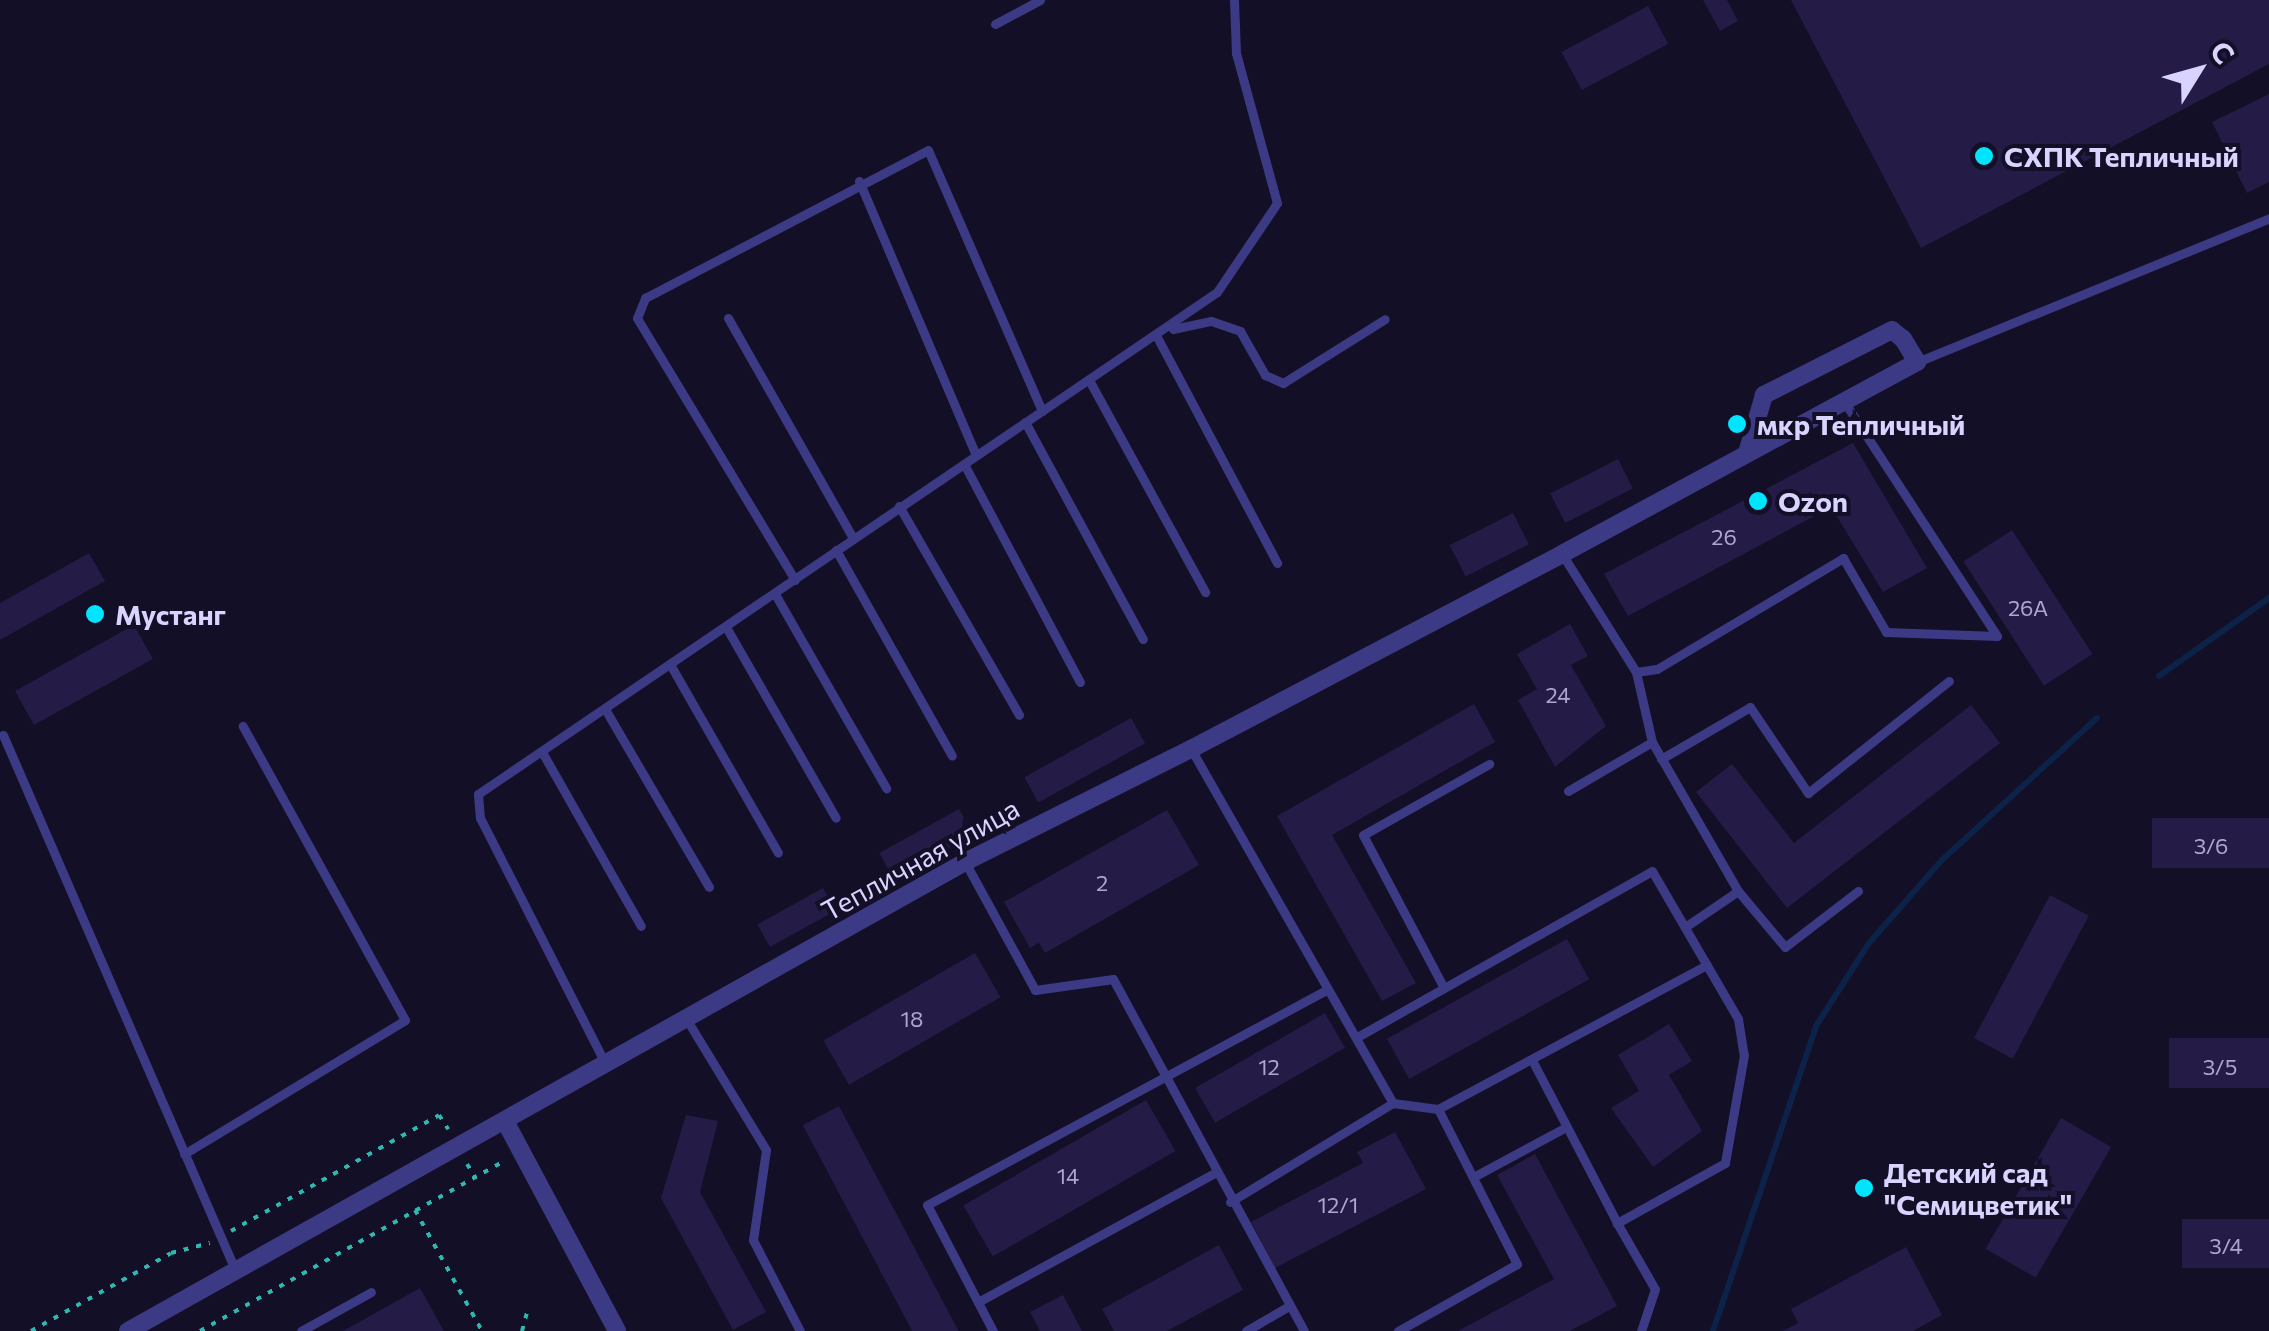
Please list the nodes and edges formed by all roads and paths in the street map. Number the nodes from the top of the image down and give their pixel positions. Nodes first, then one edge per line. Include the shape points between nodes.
1 (1040, 0) edge
2 (1234, 0) edge
3 (995, 24) dead end
4 (860, 182) junction
5 (2269, 218) edge
6 (728, 318) dead end
7 (1385, 320) dead end
8 (1170, 330) junction
9 (1157, 338) junction
10 (1917, 362) junction
11 (1090, 380) junction
12 (1844, 401) junction
13 (1042, 412) junction
14 (1025, 422) junction
15 (1747, 453) junction
16 (976, 455) junction
17 (964, 464) junction
18 (899, 506) junction
19 (853, 538) junction
20 (836, 550) junction
21 (1562, 554) junction
22 (1277, 563) dead end
23 (795, 580) junction
24 (1205, 592) dead end
25 (775, 594) junction
26 (726, 627) junction
27 (1142, 639) dead end
28 (670, 666) junction
29 (1636, 672) junction
30 (1949, 681) dead end
31 (1080, 682) dead end
32 (605, 709) junction
33 (1018, 715) dead end
34 (243, 726) dead end
35 (2, 735) dead end
36 (1652, 742) junction
37 (1190, 749) junction
38 (542, 752) junction
39 (952, 756) dead end
40 (1661, 759) junction
41 (1489, 764) dead end
42 (886, 788) dead end
43 (1568, 791) dead end
44 (836, 818) dead end
45 (778, 852) dead end
46 (965, 862) junction
47 (709, 887) dead end
48 (1858, 891) dead end
49 (1738, 892) junction
50 (641, 926) dead end
51 (1685, 926) junction
52 (1707, 966) junction
53 (1444, 988) junction
54 (1327, 990) junction
55 (687, 1020) junction
56 (1358, 1036) junction
57 (1533, 1062) junction
58 (606, 1065) junction
59 (1166, 1083) junction
60 (1393, 1103) junction
61 (1438, 1109) junction
62 (505, 1121) junction
63 (1566, 1127) junction
64 (458, 1147) junction
65 (522, 1151) junction
66 (184, 1154) junction
67 (1215, 1173) junction
68 (1477, 1175) junction
69 (475, 1177) junction
70 (1230, 1202) junction
71 (416, 1210) junction
72 (1618, 1223) junction
73 (221, 1236) junction
74 (236, 1272) junction
75 (371, 1292) dead end
76 (978, 1302) junction
77 (1290, 1306) junction
78 (528, 1308) dead end
79 (480, 1328) edge
80 (305, 1330) edge
81 (31, 1331) edge
82 (128, 1331) edge
83 (200, 1331) edge
84 (470, 1331) edge
85 (522, 1331) edge
86 (616, 1331) edge
87 (800, 1331) edge
88 (993, 1331) edge
89 (1246, 1331) edge
90 (1304, 1331) edge
91 (1398, 1331) edge
92 (1642, 1331) edge

1 - 3 lane
2 - 8 lane via 1236,53 1276,203 1217,292
4 - 13 lane via 928,150
4 - 16 lane
4 - 23 lane via 636,306
5 - 10 lane
6 - 19 lane
7 - 8 lane via 1283,384 1265,374 1240,331 1211,321
8 - 9 lane
9 - 11 lane
9 - 22 lane
10 - 12 street, Тепличная улица
10 - 15 street via 1892,330 1764,396
11 - 13 lane
11 - 24 lane
12 - 15 street, Тепличная улица
12 - 29 lane via 1997,636 1886,632 1843,558 1657,669
13 - 14 lane
14 - 16 lane
14 - 27 lane
15 - 21 street, Тепличная улица
16 - 17 lane
17 - 18 lane
17 - 31 lane
18 - 19 lane
18 - 33 lane
19 - 20 lane
20 - 23 lane
20 - 39 lane
21 - 29 lane
21 - 37 street, Тепличная улица
23 - 25 lane
25 - 26 lane
25 - 42 lane
26 - 28 lane
26 - 44 lane
28 - 32 lane
28 - 45 lane
29 - 36 lane
30 - 40 lane via 1808,793 1750,706
32 - 38 lane
32 - 47 lane
34 - 66 lane via 406,1020
35 - 66 lane
36 - 40 lane
36 - 43 lane
37 - 46 street, Тепличная улица
37 - 54 lane
38 - 50 lane
38 - 58 lane via 478,794 476,805
40 - 49 lane
41 - 53 lane via 1362,835
46 - 55 street, Тепличная улица
46 - 59 lane via 1034,990 1113,979
48 - 49 lane via 1786,947
49 - 51 lane
51 - 52 lane
51 - 53 lane via 1652,872
52 - 57 lane
52 - 72 lane via 1738,1019 1744,1055 1725,1163
53 - 56 lane
54 - 56 lane
54 - 59 lane
55 - 58 street, Тепличная улица
55 - 87 lane via 766,1150 753,1240
56 - 60 lane
57 - 61 lane
57 - 63 lane
58 - 62 street, Тепличная улица
59 - 67 lane
59 - 76 lane via 927,1205
60 - 61 lane
60 - 70 lane
61 - 68 lane
62 - 64 street, Тепличная улица
62 - 65 street
63 - 68 lane
63 - 72 lane
64 - 69 path
64 - 73 path via 440,1115
64 - 74 street, Тепличная улица
65 - 69 path
65 - 86 street
66 - 73 lane
67 - 70 lane
67 - 76 lane
68 - 91 lane via 1516,1264
69 - 71 path
70 - 77 lane
71 - 79 path
71 - 83 path
72 - 92 lane via 1655,1289
73 - 74 lane
73 - 81 path
74 - 82 street, Тепличная улица
75 - 80 lane
76 - 88 lane
77 - 89 lane
77 - 90 lane
78 - 85 path
79 - 84 path

